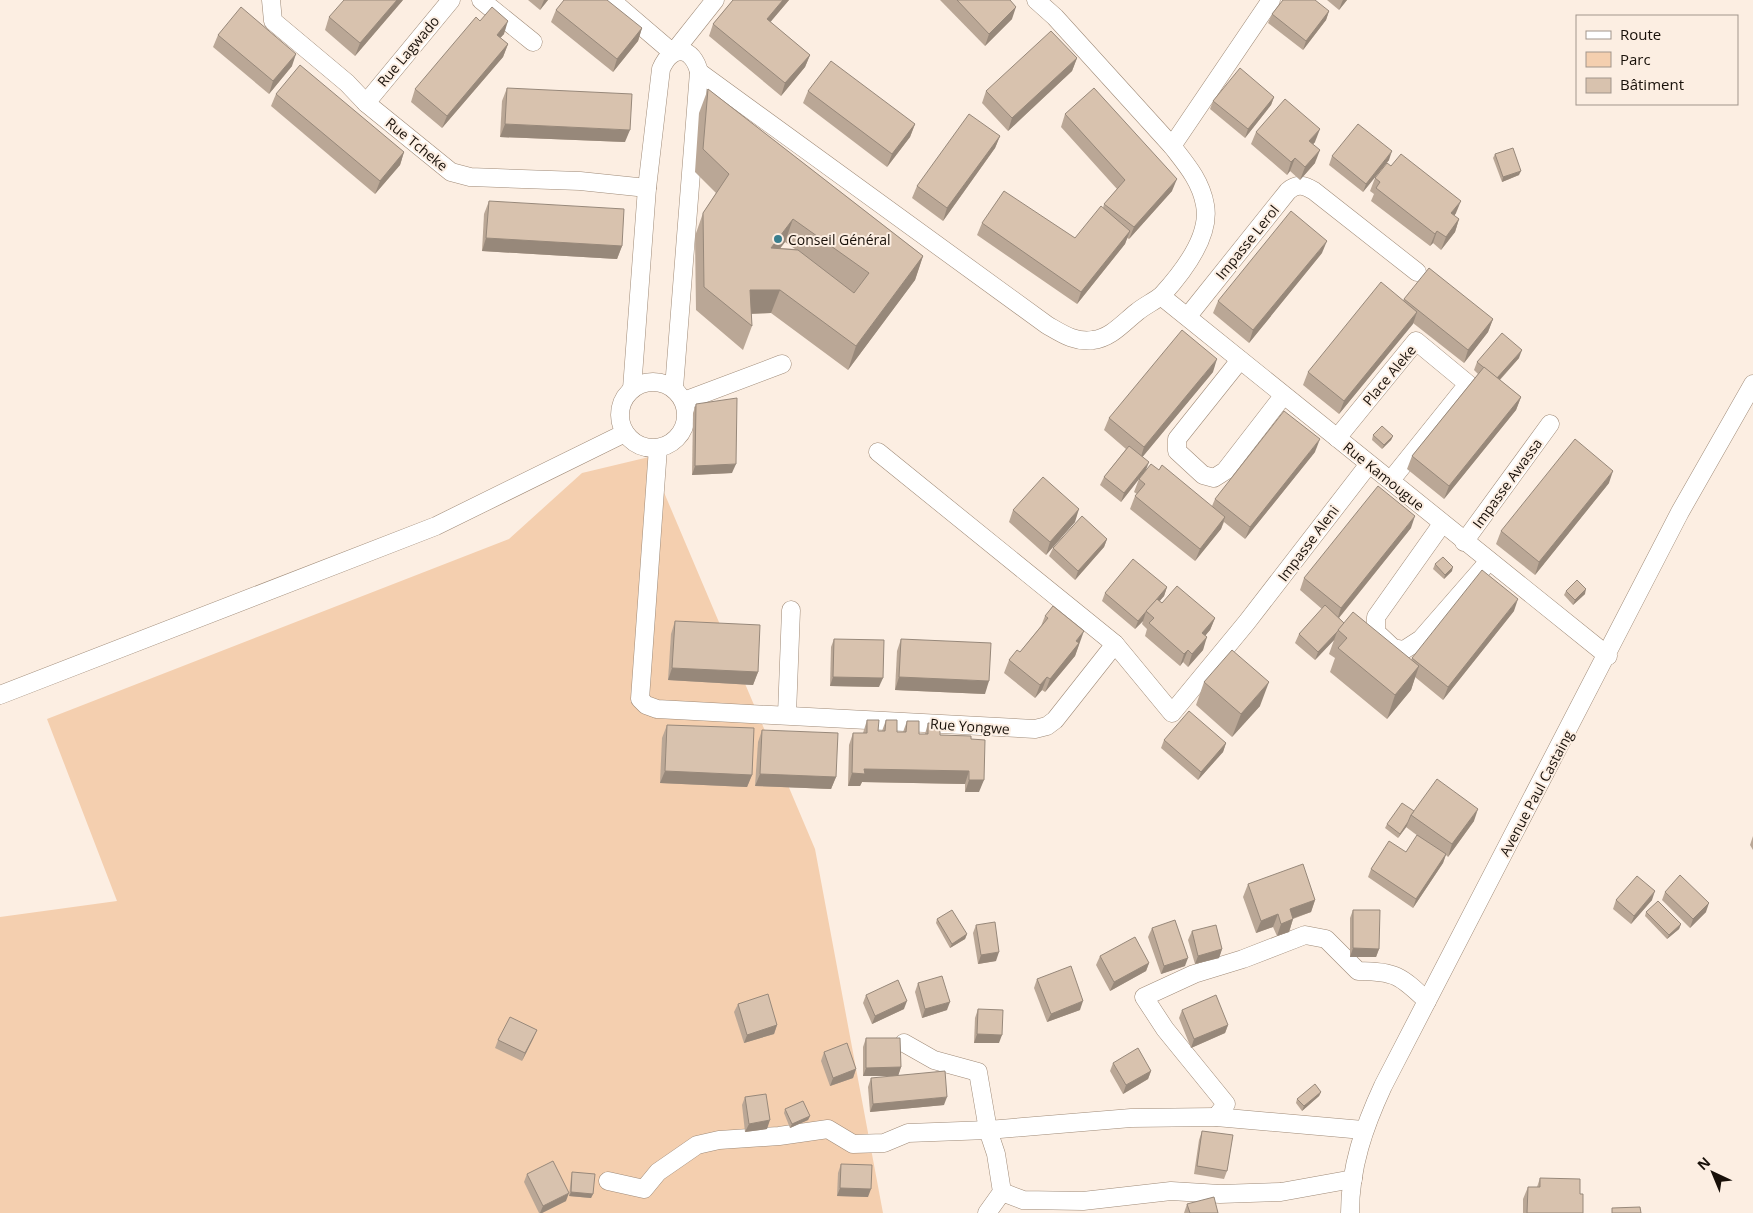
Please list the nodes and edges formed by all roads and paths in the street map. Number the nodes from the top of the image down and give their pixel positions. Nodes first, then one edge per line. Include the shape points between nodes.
1 (271, 0) edge
2 (451, 0) edge
3 (481, 0) edge
4 (611, 0) edge
5 (715, 0) edge
6 (1036, 0) edge
7 (1271, 0) edge
8 (532, 42) dead end
9 (673, 53) junction
10 (699, 72) junction
11 (366, 103) junction
12 (1172, 146) junction
13 (647, 188) junction
14 (1417, 272) dead end
15 (1161, 296) junction
16 (1188, 316) junction
17 (1240, 360) junction
18 (782, 364) dead end
19 (1753, 384) edge
20 (632, 389) junction
21 (679, 395) junction
22 (1284, 396) junction
23 (1550, 424) dead end
24 (625, 433) junction
25 (1337, 438) junction
26 (658, 448) junction
27 (878, 452) dead end
28 (1369, 464) junction
29 (1390, 480) junction
30 (1442, 524) junction
31 (1464, 542) junction
32 (1489, 561) junction
33 (791, 610) dead end
34 (1115, 644) junction
35 (1608, 656) junction
36 (0, 695) edge
37 (787, 714) junction
38 (1427, 1002) junction
39 (904, 1043) dead end
40 (1216, 1117) junction
41 (988, 1130) junction
42 (1363, 1130) junction
43 (1353, 1179) junction
44 (608, 1181) dead end
45 (1002, 1192) junction
46 (987, 1213) edge
47 (1350, 1213) edge

1 - 11 street, Rue Tcheke via 273,21
2 - 11 street, Rue Lagwado
3 - 8 street
4 - 9 street
5 - 9 street
6 - 12 street
7 - 12 street
9 - 10 street via 689,53 696,59
9 - 13 street via 665,58 661,68
10 - 15 street via 1062,334 1084,341 1105,337
10 - 21 street
11 - 13 street, Rue Tcheke via 451,172 470,177 580,181
12 - 15 street via 1199,183 1206,206 1205,224 1200,242
13 - 20 street
14 - 16 street, Impasse Lerol via 1302,185 1288,191
15 - 16 street, Rue Kamougue
16 - 17 street, Rue Kamougue
17 - 22 street, Rue Kamougue
17 - 22 street via 1177,439 1177,451 1203,475 1214,478 1225,471
18 - 21 street
19 - 35 street, Avenue Paul Castaing via 1680,512
20 - 21 street via 653,381 664,383
20 - 24 street via 620,410 620,422
21 - 26 street via 686,422 682,431 667,445
22 - 25 street, Rue Kamougue
23 - 31 street, Impasse Awassa
24 - 26 street via 639,446
24 - 36 street via 436,526
25 - 28 street, Rue Kamougue
25 - 29 street, Place Aleke via 1416,341 1468,384
26 - 37 street, Rue Yongwe via 640,699 657,709
27 - 34 street
28 - 29 street, Rue Kamougue
28 - 34 street, Impasse Aleni via 1172,714
29 - 30 street, Rue Kamougue
30 - 31 street, Rue Kamougue
30 - 32 street via 1376,617 1376,632 1393,648 1404,650 1421,639
31 - 32 street, Rue Kamougue
32 - 35 street, Rue Kamougue
33 - 37 street
34 - 37 street, Rue Yongwe via 1047,726 1020,729
35 - 38 street, Avenue Paul Castaing
38 - 40 street via 1404,980 1384,971 1358,970 1326,939 1305,935 1194,974 1144,997 1226,1104
38 - 42 street, Avenue Paul Castaing
39 - 41 street via 934,1060 978,1072
40 - 41 street via 1131,1118
40 - 42 street
41 - 44 street via 908,1133 884,1143 853,1144 828,1129 719,1140 697,1145 658,1172 644,1189
41 - 45 street via 996,1154
42 - 43 street, Avenue Paul Castaing
43 - 45 street via 1281,1192 1220,1194 1171,1191 1083,1201 1024,1200
43 - 47 street, Avenue Paul Castaing
45 - 46 street

